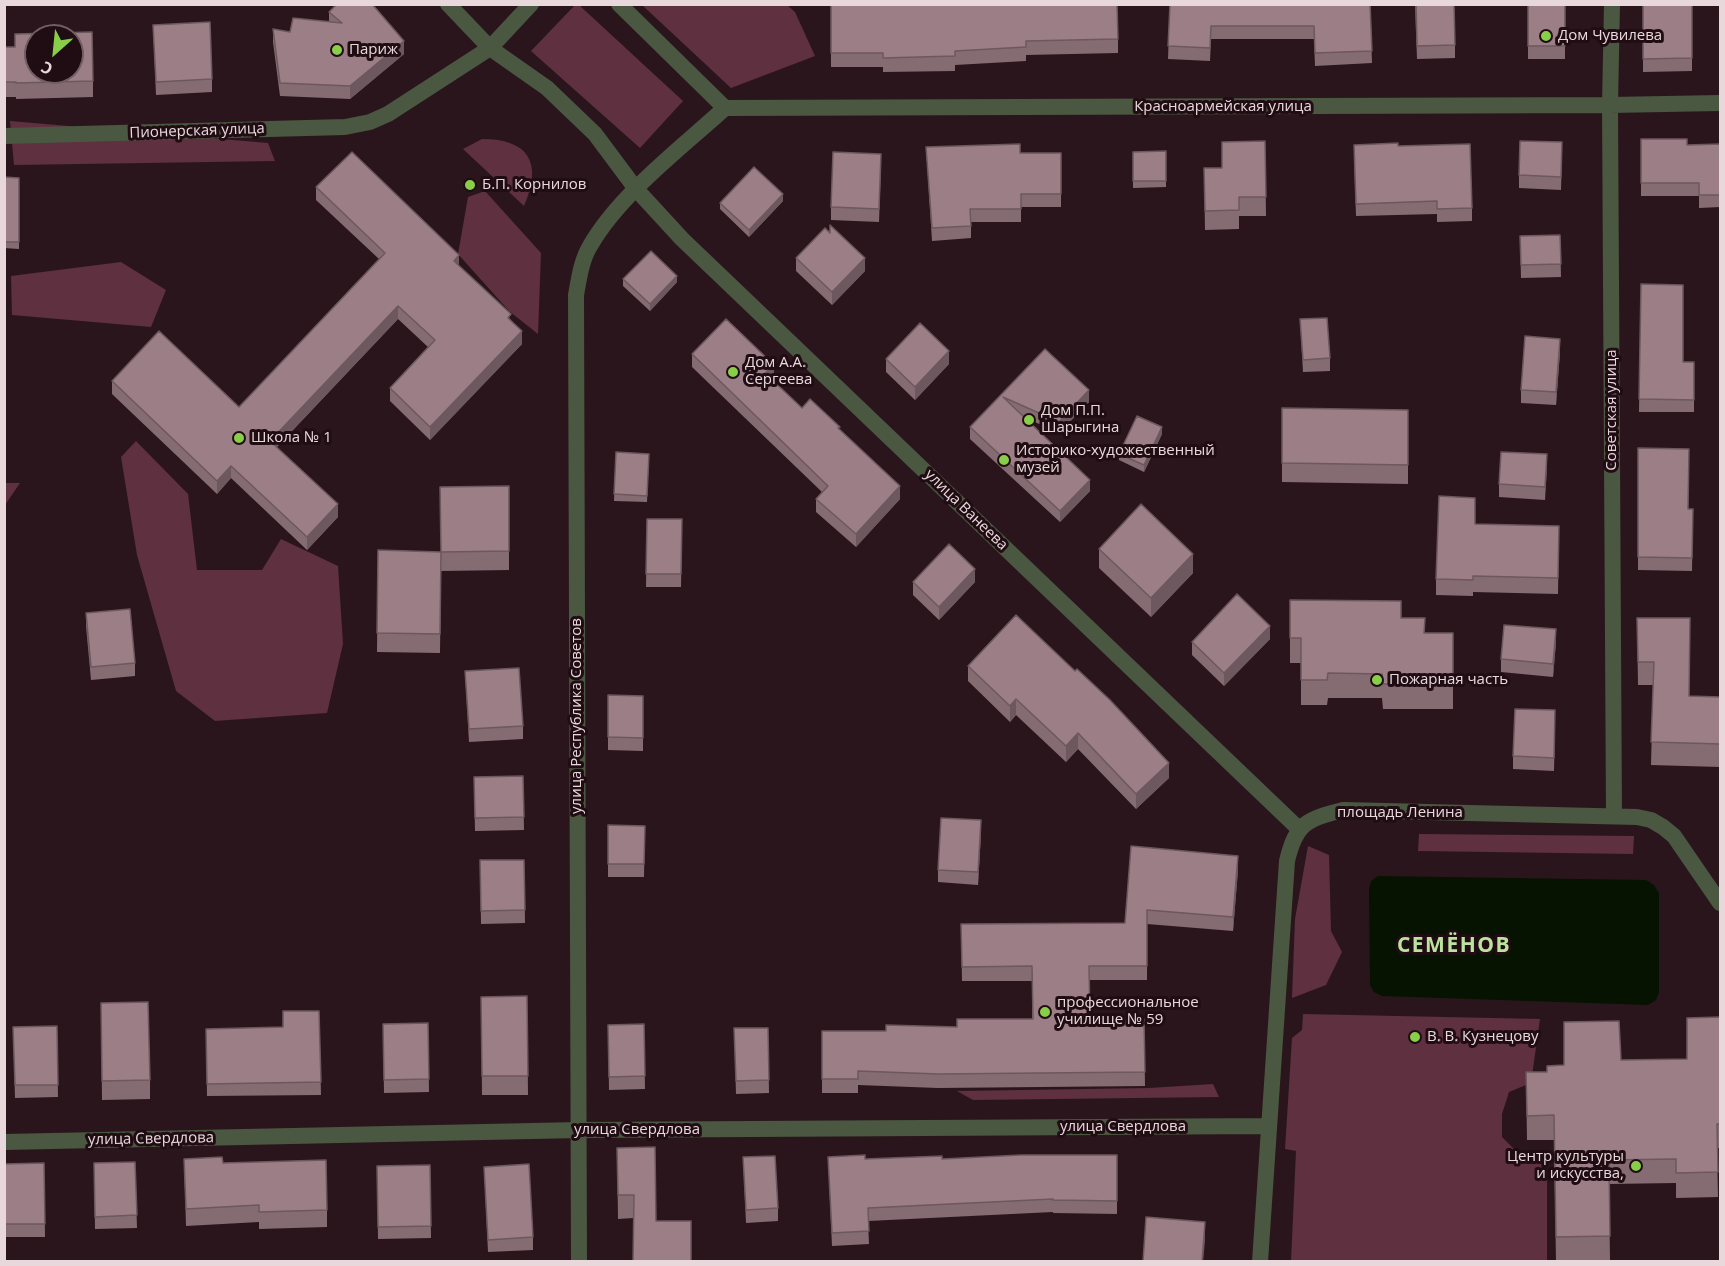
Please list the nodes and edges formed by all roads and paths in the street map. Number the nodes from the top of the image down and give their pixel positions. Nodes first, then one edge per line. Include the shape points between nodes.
1 (448, 4) edge
2 (531, 4) edge
3 (619, 4) edge
4 (1612, 4) edge
5 (490, 48) junction
6 (1720, 103) edge
7 (1610, 105) junction
8 (725, 108) junction
9 (4, 136) edge
10 (636, 189) junction
11 (1614, 816) junction
12 (1299, 829) junction
13 (1720, 903) edge
14 (1269, 1126) junction
15 (580, 1130) junction
16 (4, 1142) edge
17 (579, 1262) edge
18 (1260, 1262) edge

1 - 5 street, улица Ванеева
2 - 5 street, Пионерская улица
3 - 8 street
4 - 7 street, Советская улица
5 - 9 street, Пионерская улица via 388,114 345,127
5 - 10 street, улица Ванеева via 547,88 595,134
6 - 7 street, Красноармейская улица
7 - 8 street, Красноармейская улица
7 - 11 street, Советская улица
8 - 10 street, улица Республика Советов
10 - 12 street, улица Ванеева via 691,247
10 - 15 street, улица Республика Советов via 589,247 576,295
11 - 12 street, площадь Ленина via 1343,810 1318,817
11 - 13 street, площадь Ленина via 1651,820 1663,826
12 - 14 street via 1287,861
14 - 15 street, улица Свердлова
14 - 18 street
15 - 16 street, улица Свердлова
15 - 17 street, улица Республика Советов

